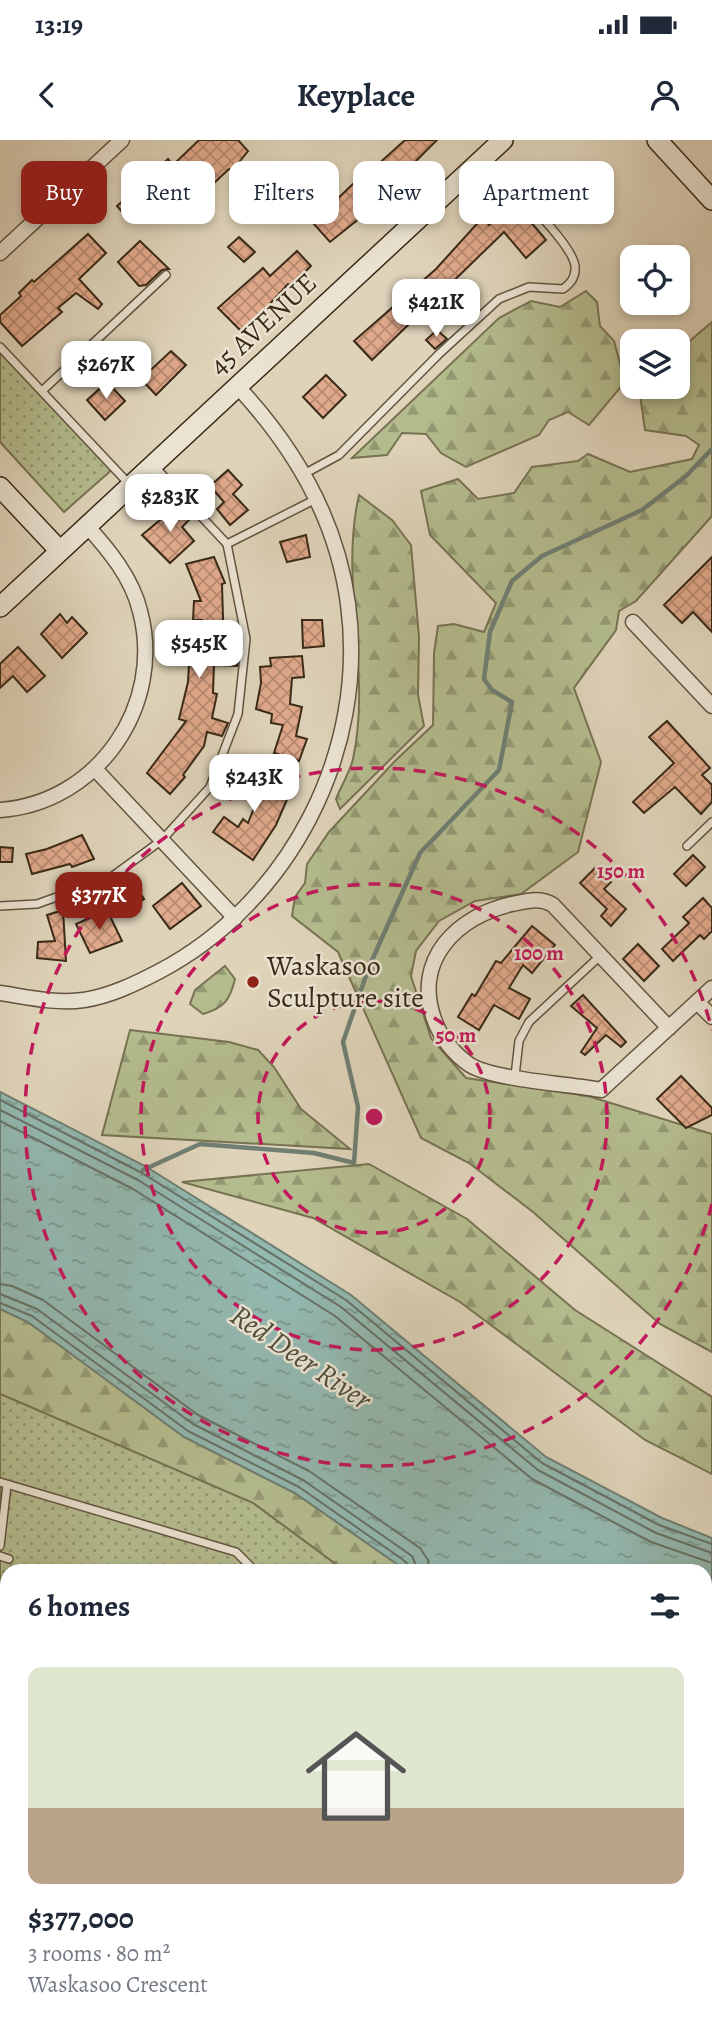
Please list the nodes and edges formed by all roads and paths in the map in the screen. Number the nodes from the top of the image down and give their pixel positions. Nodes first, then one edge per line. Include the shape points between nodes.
1 (122, 140) edge
2 (503, 140) edge
3 (657, 140) edge
4 (483, 158) junction
5 (712, 200) edge
6 (0, 253) edge
7 (166, 275) dead end
8 (0, 347) edge
9 (237, 386) junction
10 (42, 391) junction
11 (153, 465) junction
12 (304, 474) junction
13 (130, 486) junction
14 (0, 487) edge
15 (316, 499) junction
16 (87, 526) junction
17 (227, 544) junction
18 (60, 551) junction
19 (0, 607) edge
20 (633, 622) dead end
21 (712, 706) edge
22 (96, 770) junction
23 (0, 810) edge
24 (712, 822) edge
25 (162, 840) junction
26 (687, 846) dead end
27 (0, 906) edge
28 (235, 918) junction
29 (601, 955) junction
30 (712, 988) edge
31 (0, 993) edge
32 (697, 1002) junction
33 (712, 1017) edge
34 (669, 1028) junction
35 (514, 1076) junction
36 (3, 1484) edge
37 (0, 1546) edge
38 (0, 1556) edge
39 (9, 1559) dead end
40 (248, 1564) edge

1 - 6 street
2 - 4 street, 45 AVENUE
3 - 5 street
4 - 9 street, 45 AVENUE
4 - 12 lane via 562,241 575,264 574,276 563,289 529,288 499,299 339,455
7 - 10 lane
8 - 10 lane
9 - 11 street, 45 AVENUE
9 - 12 street via 280,435
10 - 13 lane
11 - 13 street, 45 AVENUE
11 - 17 lane
12 - 15 street
13 - 16 street, 45 AVENUE
14 - 18 street
15 - 17 lane
15 - 28 street via 335,547 348,606 351,679 344,718 323,792 300,838
16 - 18 street, 45 AVENUE
16 - 22 street via 130,586 140,609 145,652 139,698 129,723
17 - 25 lane via 246,639 239,714 210,787
18 - 19 street, 45 AVENUE
20 - 21 street
22 - 23 street via 58,794
22 - 25 street
24 - 26 lane
25 - 27 lane via 110,878 37,904
25 - 28 street
28 - 31 street via 171,965 112,993 67,1002
29 - 34 street
29 - 35 lane via 529,1022 519,1041
29 - 35 street via 553,905 540,899 482,913 461,925 445,942 428,978 436,1025 450,1047 471,1065
30 - 32 street
32 - 33 street
32 - 34 street
34 - 35 street via 601,1090
36 - 37 lane
36 - 40 lane via 236,1552
38 - 39 lane

